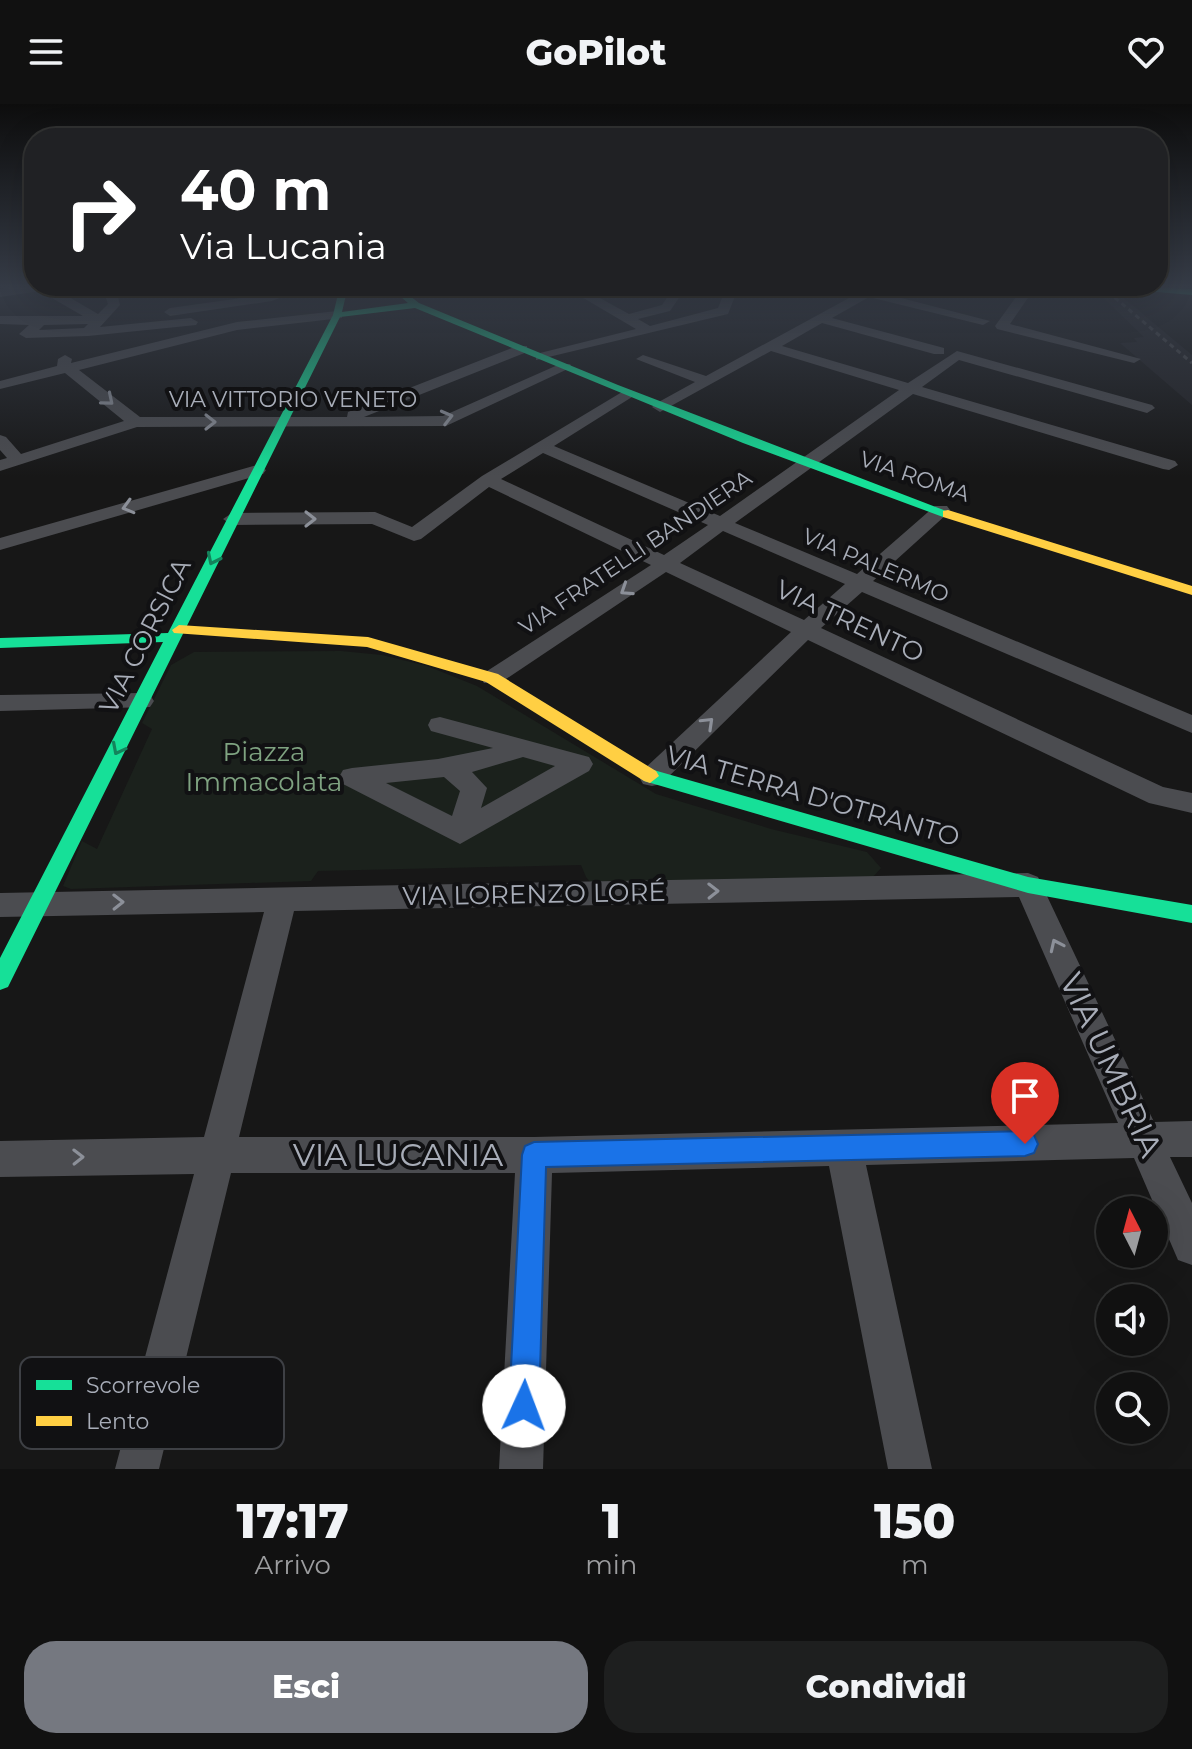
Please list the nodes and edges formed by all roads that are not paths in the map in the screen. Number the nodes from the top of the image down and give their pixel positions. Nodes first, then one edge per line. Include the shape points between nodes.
1 (71, 350) edge
2 (133, 350) edge
3 (318, 350) edge
4 (520, 350) edge
5 (524, 350) edge
6 (570, 350) edge
7 (761, 350) edge
8 (780, 350) edge
9 (934, 350) edge
10 (1097, 350) edge
11 (939, 351) dead end
12 (541, 357) junction
13 (643, 359) dead end
14 (1134, 359) dead end
15 (68, 367) junction
16 (565, 367) junction
17 (464, 371) junction
18 (706, 381) junction
19 (0, 385) edge
20 (910, 389) junction
21 (511, 391) junction
22 (627, 394) junction
23 (660, 407) junction
24 (1147, 408) dead end
25 (342, 420) junction
26 (284, 421) junction
27 (136, 422) junction
28 (0, 440) edge
29 (542, 447) junction
30 (18, 460) junction
31 (805, 465) junction
32 (1169, 465) dead end
33 (0, 466) edge
34 (257, 470) junction
35 (488, 480) junction
36 (941, 510) junction
37 (232, 519) junction
38 (720, 524) junction
39 (0, 544) edge
40 (665, 564) junction
41 (856, 583) junction
42 (1192, 591) edge
43 (805, 631) junction
44 (175, 637) junction
45 (0, 643) edge
46 (492, 678) junction
47 (142, 701) junction
48 (0, 703) edge
49 (440, 725) dead end
50 (1192, 725) edge
51 (521, 748) junction
52 (450, 768) junction
53 (652, 777) junction
54 (1192, 803) edge
55 (460, 833) junction
56 (1028, 885) junction
57 (282, 899) junction
58 (40, 904) junction
59 (0, 905) edge
60 (1192, 914) edge
61 (0, 980) edge
62 (1192, 1139) edge
63 (1146, 1140) junction
64 (844, 1149) junction
65 (217, 1155) junction
66 (534, 1155) junction
67 (0, 1159) edge
68 (1192, 1246) edge
69 (166, 1357) edge
70 (142, 1449) edge
71 (137, 1469) edge
72 (521, 1469) edge
73 (910, 1469) edge

1 - 15 street via 63,364
2 - 15 street
3 - 26 street, VIA CORSICA
4 - 17 street
5 - 12 street, VIA ROMA
6 - 12 street
7 - 18 street
8 - 20 street
9 - 11 street
10 - 14 street
12 - 16 street, VIA ROMA
13 - 18 street
15 - 19 street
15 -> 27 street, VIA VITTORIO VENETO
16 - 21 street, VIA VITTORIO VENETO
16 - 22 street, VIA ROMA
17 - 21 street
17 - 25 street
18 - 23 street
20 - 24 street, VIA FRATELLI BANDIERA via 957,355
20 - 31 street, VIA FRATELLI BANDIERA
20 - 32 street
25 -> 21 street, VIA VITTORIO VENETO via 446,421
22 - 23 street, VIA ROMA
22 - 29 street
23 - 31 street, VIA ROMA
25 - 26 street, VIA VITTORIO VENETO
27 -> 26 street, VIA VITTORIO VENETO
26 - 34 street, VIA CORSICA
27 - 30 street
28 - 30 street
29 - 35 street
29 - 38 street, VIA PALERMO
30 - 33 street
31 - 36 street, VIA ROMA
31 - 38 street, VIA FRATELLI BANDIERA
34 - 37 street, VIA CORSICA
34 -> 39 street
37 -> 35 street via 375,518 414,535
35 - 40 street, VIA TRENTO
36 - 41 street
36 - 42 street, VIA ROMA
37 -> 44 street, VIA CORSICA
38 - 40 street, VIA FRATELLI BANDIERA
38 - 41 street, VIA PALERMO
40 - 43 street, VIA TRENTO
40 -> 46 street, VIA FRATELLI BANDIERA
41 - 43 street
41 - 50 street, VIA PALERMO
53 -> 43 street
43 - 54 street, VIA TRENTO via 1158,796
44 - 45 street
44 - 46 street, VIA TERRA D'OTRANTO via 368,642
44 - 47 street, VIA CORSICA
46 - 53 street, VIA TERRA D'OTRANTO
47 - 48 street
47 -> 58 street, VIA CORSICA
49 - 51 street
51 - 52 street via 490,761
51 - 55 street via 580,764
52 - 55 street via 474,788
52 - 55 street via 352,777
53 - 56 street, VIA TERRA D'OTRANTO
57 -> 56 street, VIA LORENZO LORÉ
56 - 60 street, VIA TERRA D'OTRANTO
63 -> 56 street, VIA UMBRIA
58 -> 57 street, VIA LORENZO LORÉ
57 - 65 street
58 - 59 street, VIA LORENZO LORÉ
58 - 61 street, VIA CORSICA
62 - 63 street
63 - 64 street
63 - 68 street, VIA UMBRIA
64 - 66 street, VIA LUCANIA
64 - 73 street
65 - 66 street, VIA LUCANIA
67 -> 65 street, VIA LUCANIA
65 - 69 street
66 - 72 street
70 - 71 street

